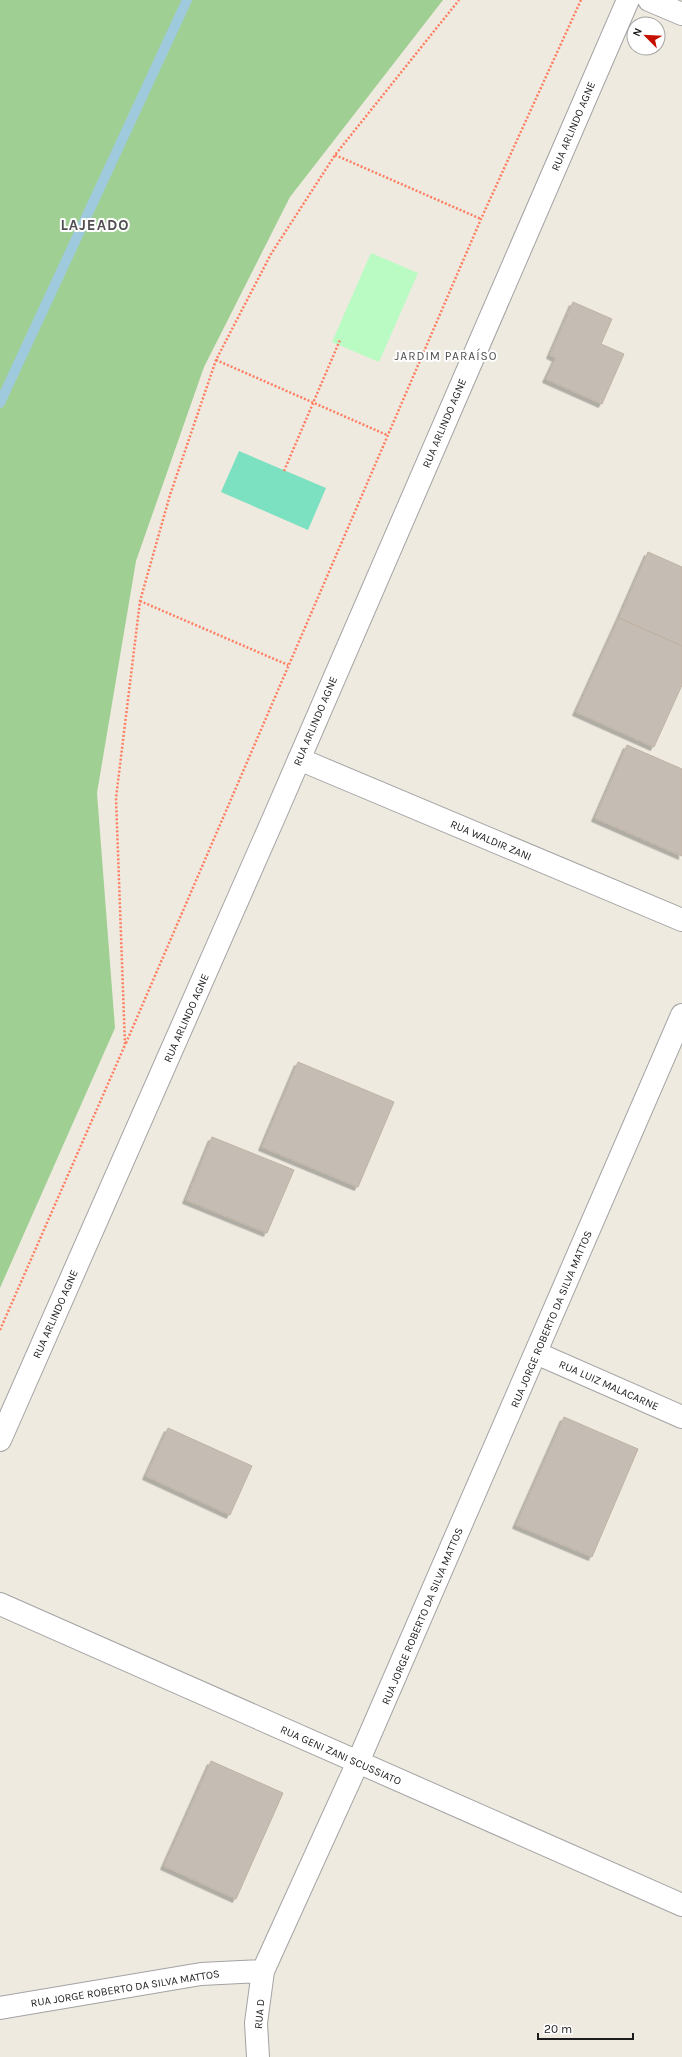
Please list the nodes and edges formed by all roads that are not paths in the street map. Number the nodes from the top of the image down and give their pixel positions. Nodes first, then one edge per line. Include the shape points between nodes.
1 (628, 0) edge
2 (649, 0) edge
3 (682, 14) edge
4 (299, 759) junction
5 (682, 920) edge
6 (682, 1015) edge
7 (536, 1353) junction
8 (682, 1417) edge
9 (0, 1440) edge
10 (0, 1604) edge
11 (358, 1762) junction
12 (682, 1905) edge
13 (263, 1970) junction
14 (0, 2008) edge
15 (258, 2057) edge

1 - 4 street, RUA ARLINDO AGNE
2 - 3 street
4 - 5 street, RUA WALDIR ZANI
4 - 9 street, RUA ARLINDO AGNE
6 - 7 street, RUA JORGE ROBERTO DA SILVA MATTOS
7 - 8 street, RUA LUIZ MALACARNE
7 - 11 street, RUA JORGE ROBERTO DA SILVA MATTOS
10 - 11 street, RUA GENI ZANI SCUSSIATO
11 - 12 street, RUA GENI ZANI SCUSSIATO
11 - 13 street, RUA JORGE ROBERTO DA SILVA MATTOS
13 - 14 street, RUA JORGE ROBERTO DA SILVA MATTOS via 201,1974
13 - 15 street, RUA D via 256,2023

